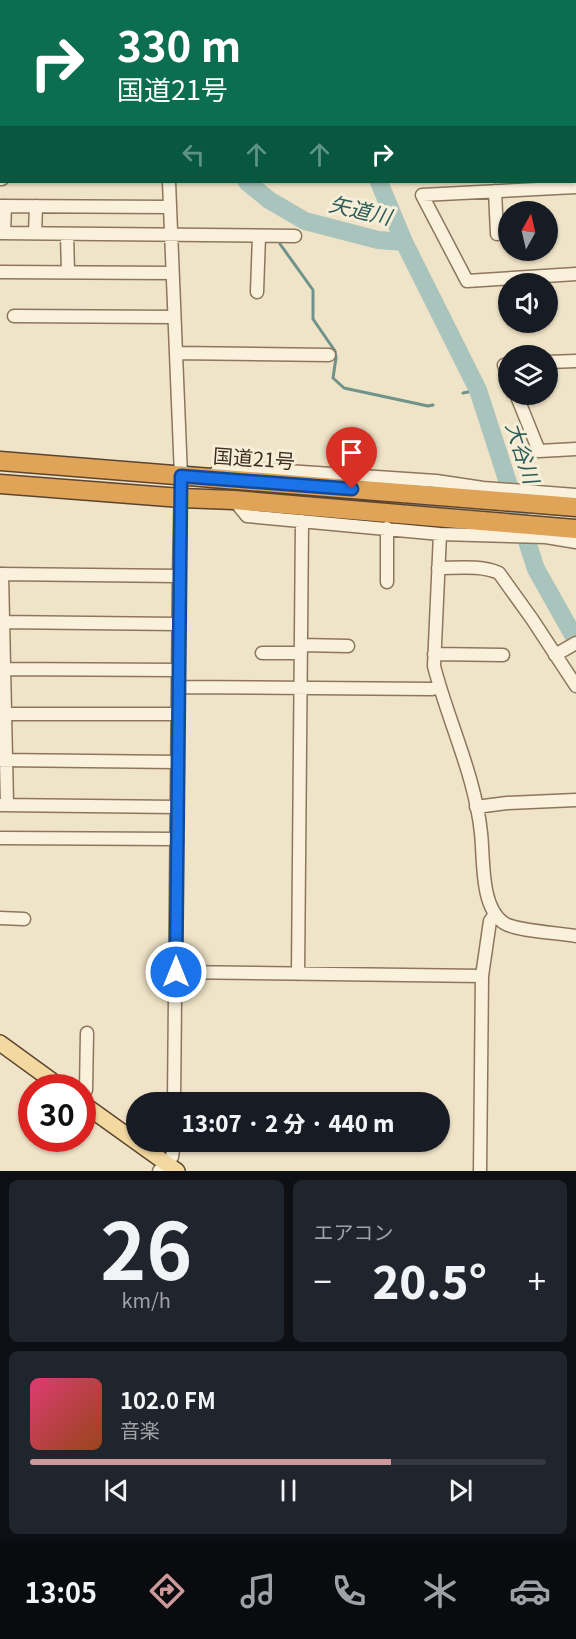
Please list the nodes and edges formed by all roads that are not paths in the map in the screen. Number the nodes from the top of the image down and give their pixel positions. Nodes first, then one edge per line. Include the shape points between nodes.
1 (169, 183) edge
2 (576, 186) edge
3 (465, 187) edge
4 (495, 191) junction
5 (2, 206) edge
6 (36, 206) junction
7 (170, 207) junction
8 (2, 233) edge
9 (35, 233) junction
10 (67, 234) junction
11 (497, 234) dead end
12 (171, 235) junction
13 (259, 236) junction
14 (295, 236) dead end
15 (0, 272) edge
16 (68, 272) junction
17 (172, 273) junction
18 (576, 274) edge
19 (258, 292) dead end
20 (14, 316) dead end
21 (174, 317) junction
22 (176, 353) junction
23 (329, 355) dead end
24 (576, 361) edge
25 (558, 362) edge
26 (520, 405) edge
27 (576, 449) edge
28 (0, 461) edge
29 (181, 476) junction
30 (0, 484) edge
31 (576, 495) edge
32 (181, 498) junction
33 (539, 498) junction
34 (234, 500) junction
35 (576, 507) edge
36 (303, 520) junction
37 (387, 528) junction
38 (494, 528) junction
39 (576, 529) edge
40 (543, 532) junction
41 (440, 534) junction
42 (576, 542) edge
43 (438, 568) junction
44 (1, 574) edge
45 (178, 576) junction
46 (387, 582) dead end
47 (2, 622) edge
48 (178, 624) junction
49 (576, 643) edge
50 (348, 646) dead end
51 (301, 649) junction
52 (262, 653) dead end
53 (558, 653) junction
54 (434, 654) junction
55 (503, 655) dead end
56 (3, 669) edge
57 (178, 670) junction
58 (576, 686) edge
59 (178, 687) junction
60 (439, 687) junction
61 (300, 688) junction
62 (3, 714) edge
63 (178, 714) junction
64 (3, 760) edge
65 (177, 762) junction
66 (576, 800) edge
67 (4, 805) edge
68 (177, 807) junction
69 (476, 807) junction
70 (0, 838) edge
71 (177, 839) junction
72 (495, 914) junction
73 (0, 918) edge
74 (24, 919) dead end
75 (576, 936) edge
76 (176, 972) junction
77 (298, 974) junction
78 (482, 976) junction
79 (87, 1033) dead end
80 (2, 1046) edge
81 (42, 1074) edge
82 (86, 1074) edge
83 (174, 1092) edge
84 (96, 1113) edge
85 (174, 1152) edge
86 (168, 1169) edge
87 (480, 1171) edge

1 - 7 street
2 - 4 street
3 - 4 street
3 - 18 street via 422,195 467,281
4 - 11 street
5 - 6 street
5 - 8 street
6 - 7 street
6 - 9 street
7 - 12 street
8 - 9 street
9 - 10 street
10 - 12 street
10 - 16 street
12 - 13 street
12 - 17 street
13 - 14 street
13 - 19 street
15 - 16 street
16 - 17 street
17 - 21 street
20 - 21 street
21 - 22 street
22 - 23 street
22 - 29 street
24 - 25 street
26 - 27 street via 539,451
28 - 29 highway, 国道21号
29 - 32 street
29 - 33 highway, 国道21号
30 - 32 highway
31 - 33 street
32 - 34 highway
32 - 45 street
33 - 35 highway, 国道21号
34 - 36 street via 248,516
34 - 38 highway
36 - 37 street
36 - 51 street
37 - 41 street
37 - 46 street
38 - 40 highway
38 - 41 street
39 - 40 highway
40 - 42 street
41 - 43 street
43 - 53 street via 480,568 499,573
43 - 54 street
44 - 45 street
44 - 47 street
45 - 48 street
47 - 48 street
47 - 56 street
48 - 57 street
49 - 53 street
50 - 51 street
51 - 52 street
51 - 61 street
53 - 58 street
54 - 55 street
54 - 60 street
56 - 57 street
56 - 62 street
57 - 59 street
59 - 61 street
59 - 63 street
60 - 61 street
60 - 69 street via 455,727
61 - 77 street
62 - 63 street
62 - 64 street
63 - 65 street
64 - 65 street
64 - 67 street
65 - 68 street
66 - 69 street
67 - 68 street
68 - 71 street
69 - 72 street via 488,905
70 - 71 street
71 - 76 street
72 - 75 street via 505,924
72 - 78 street via 490,921
73 - 74 street
76 - 77 street
76 - 83 street
77 - 78 street
78 - 87 street
79 - 82 street
80 - 81 main road
84 - 86 main road
85 - 86 street

